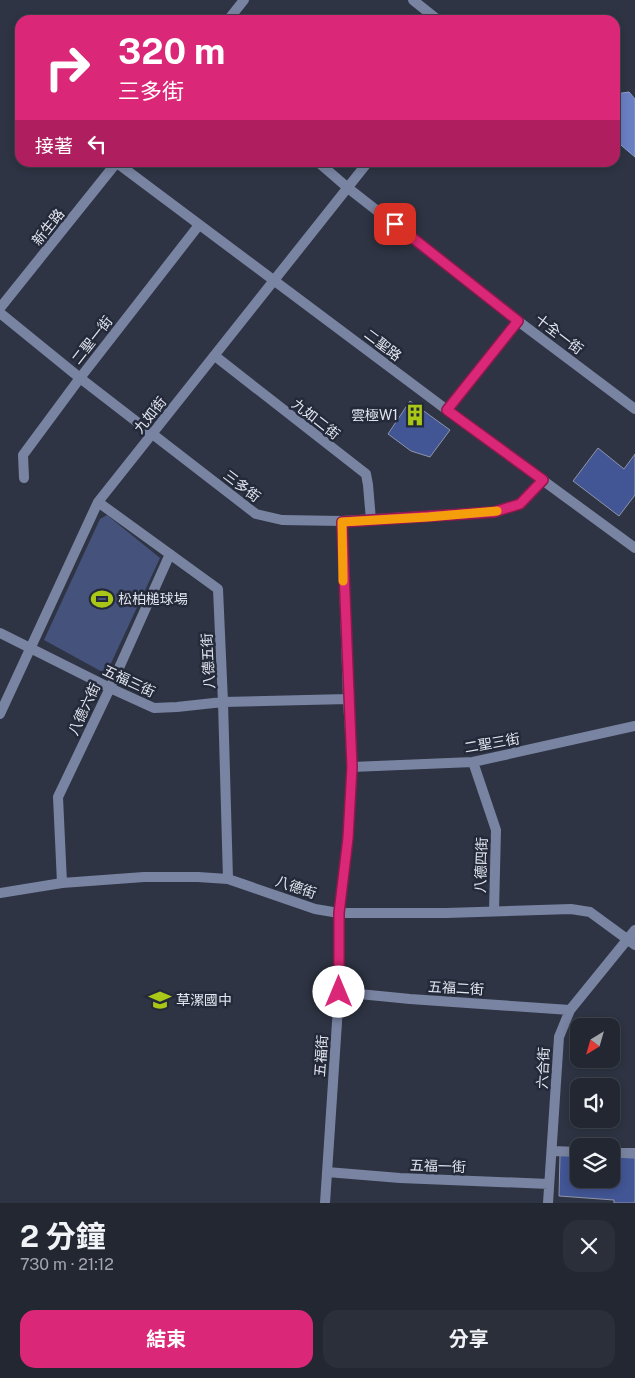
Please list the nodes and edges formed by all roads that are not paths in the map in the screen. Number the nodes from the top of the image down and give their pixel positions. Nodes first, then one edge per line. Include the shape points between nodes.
1 (244, 0) edge
2 (413, 0) edge
3 (232, 15) edge
4 (432, 15) edge
5 (114, 167) edge
6 (122, 167) edge
7 (324, 167) edge
8 (364, 167) edge
9 (348, 188) junction
10 (199, 225) junction
11 (275, 281) junction
12 (0, 308) edge
13 (0, 313) edge
14 (518, 321) junction
15 (214, 356) junction
16 (80, 378) junction
17 (447, 410) junction
18 (635, 410) edge
19 (152, 434) junction
20 (24, 478) dead end
21 (543, 480) junction
22 (98, 502) junction
23 (371, 520) junction
24 (342, 522) junction
25 (635, 534) edge
26 (631, 545) edge
27 (170, 554) junction
28 (0, 633) edge
29 (30, 647) junction
30 (110, 688) junction
31 (348, 698) junction
32 (224, 702) junction
33 (0, 714) edge
34 (635, 726) edge
35 (473, 762) junction
36 (352, 767) junction
37 (228, 879) junction
38 (62, 883) junction
39 (0, 893) edge
40 (494, 911) junction
41 (339, 913) junction
42 (635, 930) edge
43 (631, 942) edge
44 (339, 992) junction
45 (570, 1010) junction
46 (552, 1151) junction
47 (570, 1152) edge
48 (620, 1152) edge
49 (635, 1153) edge
50 (327, 1172) junction
51 (549, 1184) junction
52 (325, 1203) edge
53 (548, 1203) edge

1 - 3 street
2 - 4 street
5 - 12 street, 新生路
6 - 10 street, 二聖路
7 - 9 street, 十全一街
8 - 9 street, 九如街
9 - 11 street, 九如街
9 - 14 street, 十全一街
10 - 11 street, 二聖路
10 - 16 street, 二聖一街
11 - 15 street, 九如街
11 - 17 street, 二聖路
13 - 16 street, 三多街
14 - 17 street
14 - 18 street, 十全一街
15 - 19 street, 九如街
15 - 23 street, 九如二街 via 366,474
16 - 19 street, 三多街
16 - 20 street, 二聖一街 via 23,455
17 - 21 street, 二聖路
19 - 22 street, 九如街
19 - 24 street, 三多街 via 256,514 282,520
21 - 23 street, 三多街 via 520,504 494,512
21 - 26 street, 二聖路
22 - 27 street, 八德五街
22 - 29 street, 九如街
23 - 24 street, 三多街
24 - 31 street, 五福街
25 - 26 street
27 - 30 street, 八德六街
27 - 32 street, 八德五街 via 218,589
28 - 29 street, 五福三街
29 - 30 street, 五福三街
29 - 33 street, 九如街
30 - 32 street, 五福三街 via 154,708
30 - 38 street, 八德六街 via 58,797
31 - 32 street, 五福三街
31 - 36 street, 五福街
32 - 37 street, 八德五街
34 - 35 street, 二聖三街
35 - 36 street, 二聖三街
35 - 40 street, 八德四街 via 496,830
36 - 41 street, 五福街
37 - 38 street, 八德街 via 144,877
37 - 41 street, 八德街
38 - 39 street, 八德街
40 - 41 street, 八德街
40 - 43 street, 八德街 via 571,909 590,912
41 - 44 street, 五福街
42 - 43 street, 六合街
43 - 45 street, 六合街
44 - 45 street, 五福二街
44 - 50 street, 五福街
45 - 46 street, 六合街 via 558,1038
46 - 47 street
46 - 51 street, 六合街
48 - 49 street
50 - 51 street, 五福一街
50 - 52 street, 五福街
51 - 53 street, 六合街

